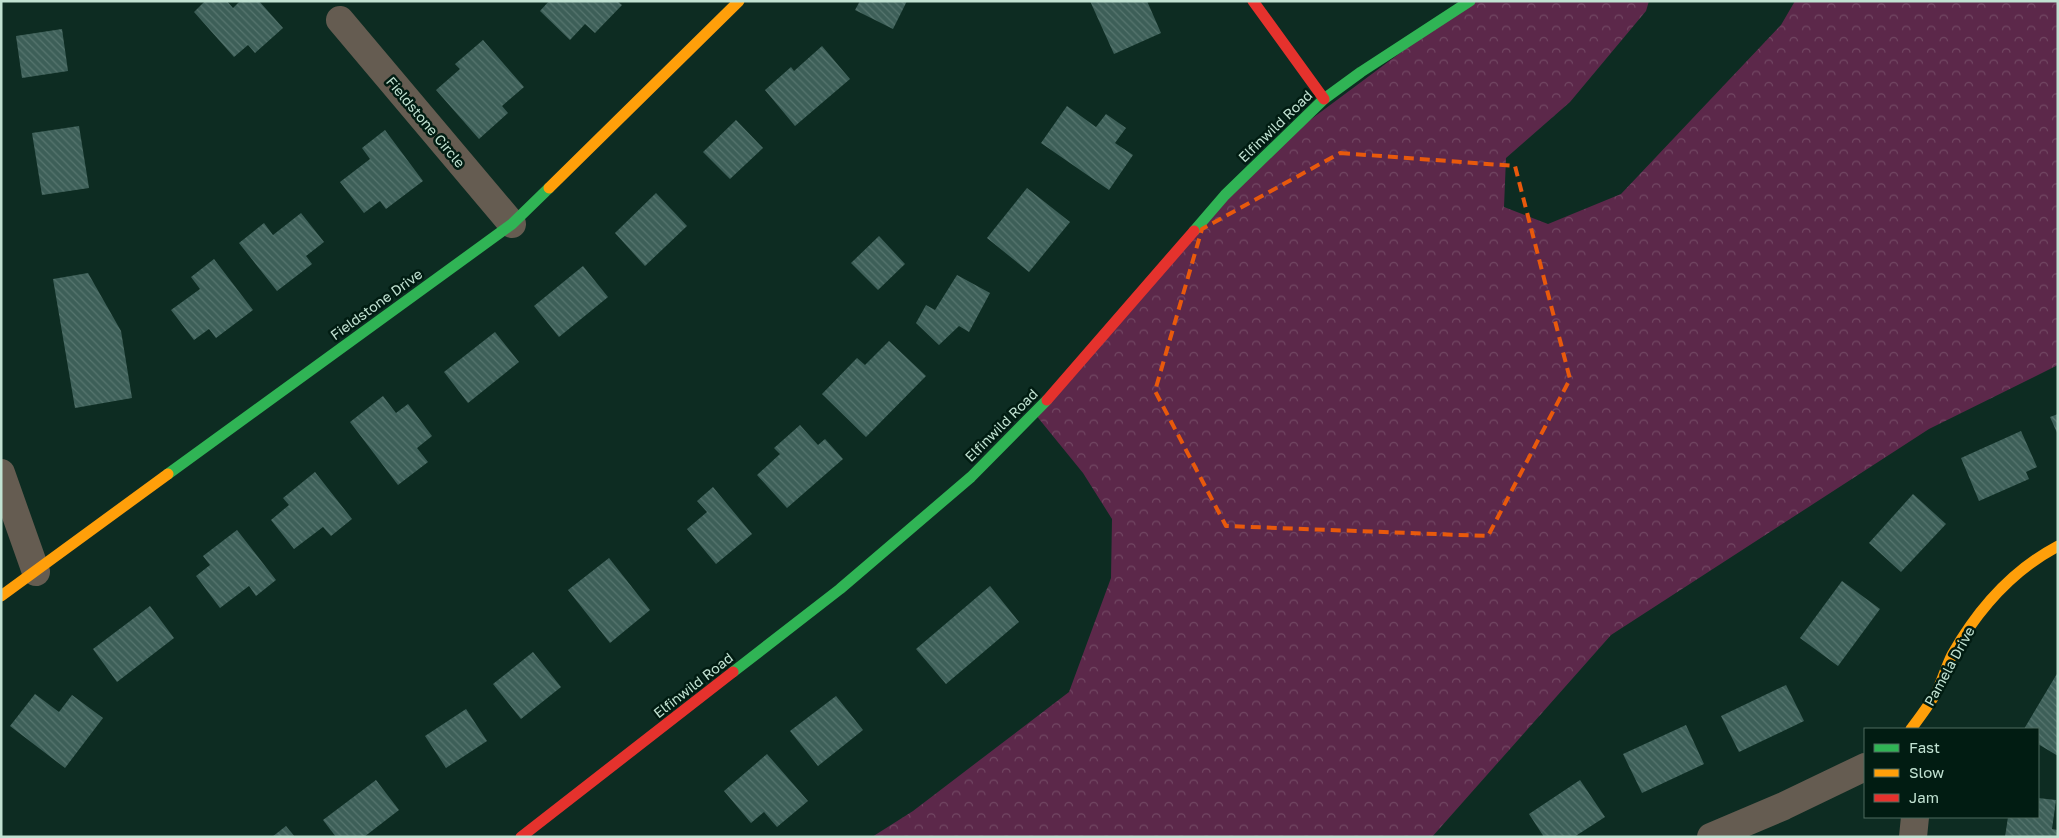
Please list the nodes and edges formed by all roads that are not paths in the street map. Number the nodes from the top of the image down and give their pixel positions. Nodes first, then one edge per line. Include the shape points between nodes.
1 (739, 1) edge
2 (1253, 1) edge
3 (1470, 1) edge
4 (340, 20) dead end
5 (1324, 98) junction
6 (512, 224) junction
7 (1, 473) edge
8 (2058, 546) edge
9 (36, 572) junction
10 (1, 596) edge
11 (1912, 728) edge
12 (1864, 767) edge
13 (1915, 818) edge
14 (521, 837) edge
15 (1711, 837) edge
16 (1913, 837) edge

1 - 6 street, Fieldstone Drive
2 - 5 street
3 - 5 street, Elfinwild Road
4 - 6 street, Fieldstone Circle
5 - 14 street, Elfinwild Road via 1225,195 1035,414 971,477 840,589
6 - 9 street, Fieldstone Drive
7 - 9 street
8 - 11 street, Pamela Drive via 2007,581 1979,614 1952,655 1935,694
9 - 10 street, Fieldstone Drive
12 - 15 street
13 - 16 street

